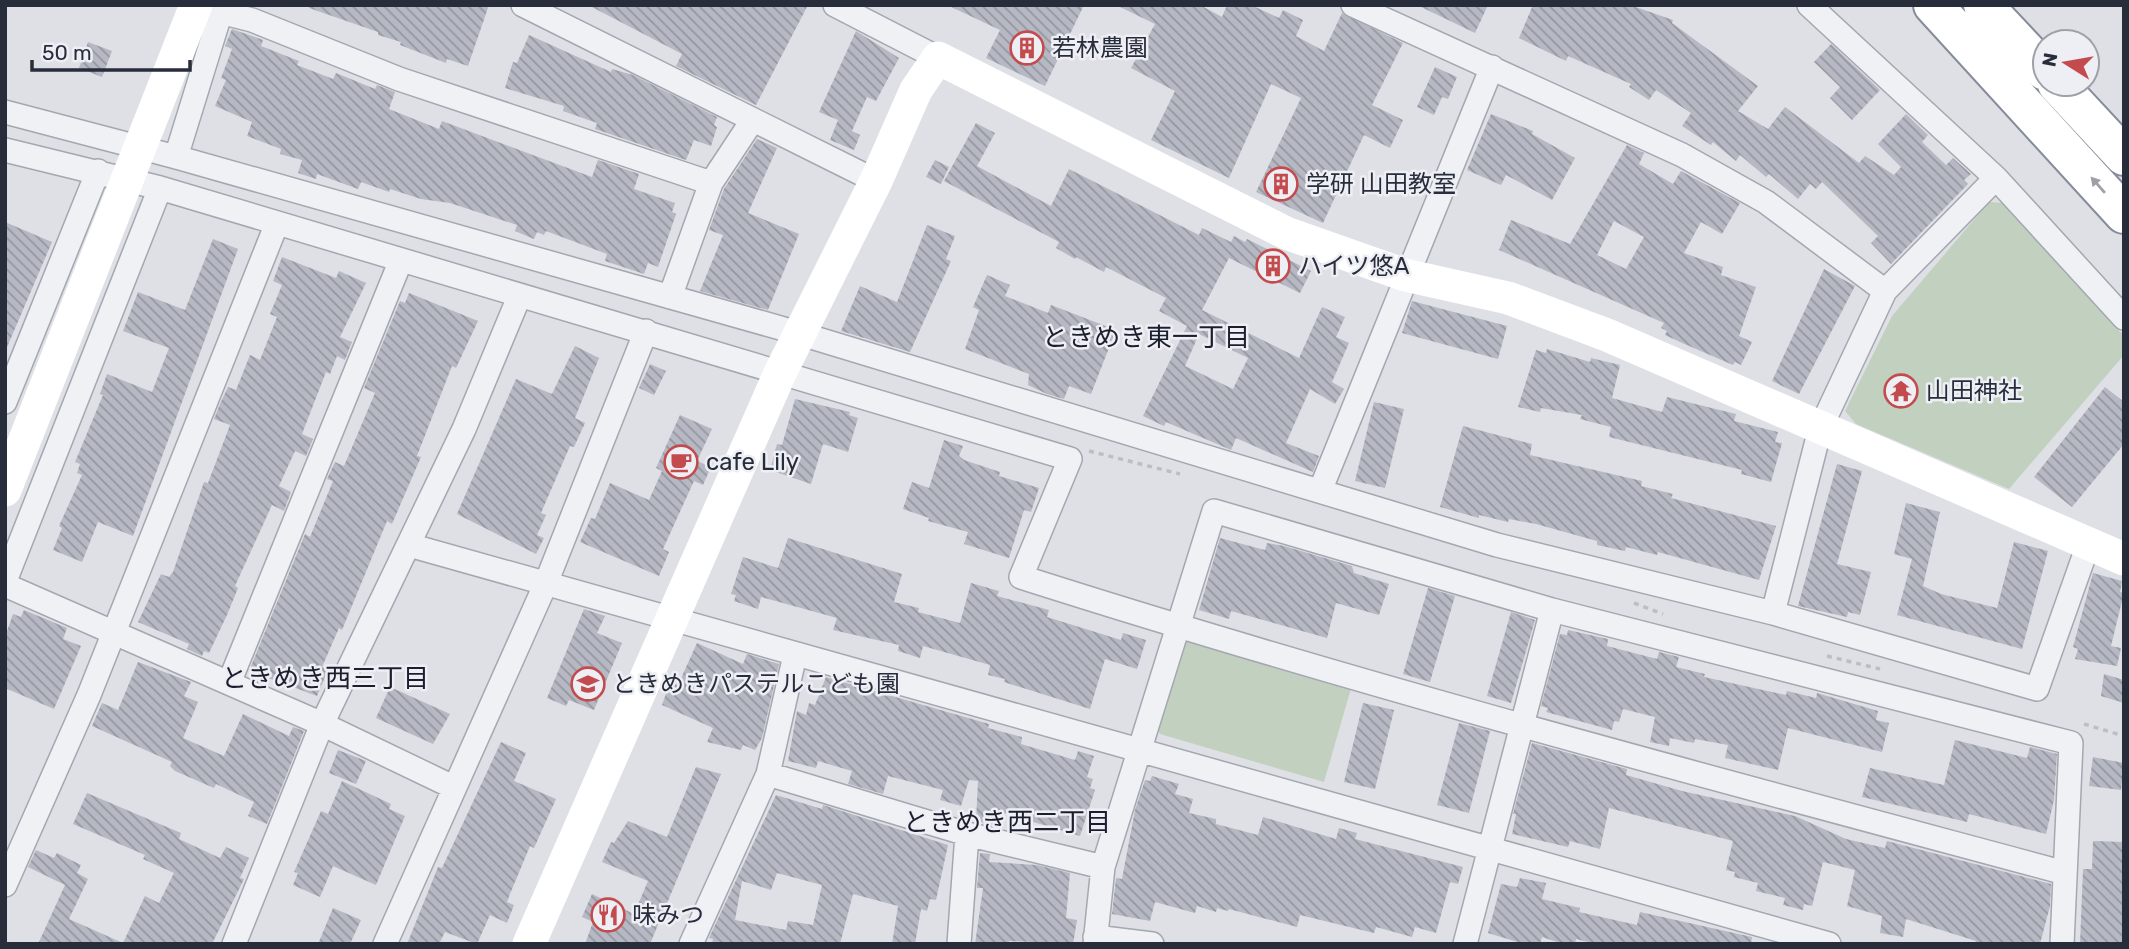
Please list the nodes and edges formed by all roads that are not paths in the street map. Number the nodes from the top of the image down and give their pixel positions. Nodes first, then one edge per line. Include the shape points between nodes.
1 (523, 5) edge
2 (835, 5) edge
3 (1353, 5) edge
4 (1809, 5) edge
5 (1903, 5) edge
6 (1933, 5) edge
7 (1983, 5) edge
8 (2006, 5) edge
9 (208, 7) edge
10 (2031, 36) edge
11 (2031, 56) edge
12 (938, 58) junction
13 (1492, 66) junction
14 (2070, 98) edge
15 (2078, 98) edge
16 (5, 112) edge
17 (752, 121) junction
18 (2113, 144) edge
19 (5, 150) edge
20 (2072, 155) junction
21 (176, 157) junction
22 (98, 171) junction
23 (1996, 178) junction
24 (876, 181) junction
25 (710, 183) junction
26 (160, 188) junction
27 (2124, 214) edge
28 (277, 223) junction
29 (401, 260) junction
30 (1405, 275) junction
31 (1885, 291) junction
32 (519, 297) junction
33 (670, 297) junction
34 (2124, 318) edge
35 (646, 331) junction
36 (799, 333) junction
37 (13, 360) edge
38 (780, 373) junction
39 (5, 402) edge
40 (1820, 429) junction
41 (5, 490) edge
42 (1320, 491) junction
43 (409, 545) junction
44 (2088, 545) junction
45 (2124, 559) edge
46 (5, 583) edge
47 (545, 583) junction
48 (1552, 610) junction
49 (1773, 613) junction
50 (670, 618) junction
51 (1178, 627) junction
52 (114, 632) junction
53 (795, 655) junction
54 (229, 683) junction
55 (322, 724) junction
56 (1521, 726) junction
57 (1140, 749) junction
58 (768, 774) junction
59 (453, 787) junction
60 (967, 834) junction
61 (1487, 849) junction
62 (1104, 867) junction
63 (2065, 873) junction
64 (5, 884) edge
65 (1763, 934) edge
66 (1095, 940) edge
67 (234, 944) edge
68 (385, 944) edge
69 (528, 944) edge
70 (691, 944) edge
71 (959, 944) edge
72 (1152, 944) edge
73 (1465, 944) edge
74 (1829, 944) edge
75 (2062, 944) edge

1 - 17 street
2 - 12 street
3 - 13 street
4 - 23 street
5 - 20 highway
6 - 20 highway
7 - 11 highway
8 - 10 highway
9 - 21 street
9 - 25 street via 253,20 399,79
9 - 41 street, bridge
12 - 24 street via 916,90
12 - 30 street via 1286,233
13 - 30 street
13 - 31 street via 1682,155 1766,202
14 - 18 highway
15 - 18 highway
16 - 21 street
17 - 24 street
17 - 25 street
19 - 22 street
27 -> 20 highway
21 - 33 street
22 - 26 street
22 - 37 street
23 - 31 street
23 - 34 street
24 - 36 street
25 - 33 street
26 - 28 street
26 - 46 street
28 - 29 street
28 - 52 street
29 - 32 street
29 - 54 street
30 - 40 street via 1508,298 1608,335
30 - 42 street
31 - 40 street
32 - 35 street
32 - 43 street
33 - 36 street
35 - 38 street
35 - 47 street
36 - 38 street
36 - 42 street
37 - 39 street
38 - 50 street
38 - 51 street via 1070,459 1021,578
40 - 44 street
40 - 49 street
42 - 49 street via 1497,545
43 - 47 street
43 - 55 street
44 - 45 street
44 - 49 street via 2037,690
46 - 52 street
47 - 50 street
47 - 59 street
48 - 51 street via 1214,511
48 - 56 street
48 - 63 street via 2071,743
50 - 53 street
50 - 69 street
51 - 56 street
51 - 57 street
52 - 54 street
52 - 64 street
53 - 57 street
53 - 58 street
54 - 55 street
55 - 59 street
55 - 67 street
56 - 61 street
56 - 63 street
57 - 61 street
57 - 62 street
58 - 60 street
58 - 70 street
59 - 68 street
60 - 62 street
60 - 71 street
61 - 65 street
61 - 73 street
62 - 66 street
63 - 75 street
65 - 74 street
66 - 72 street

